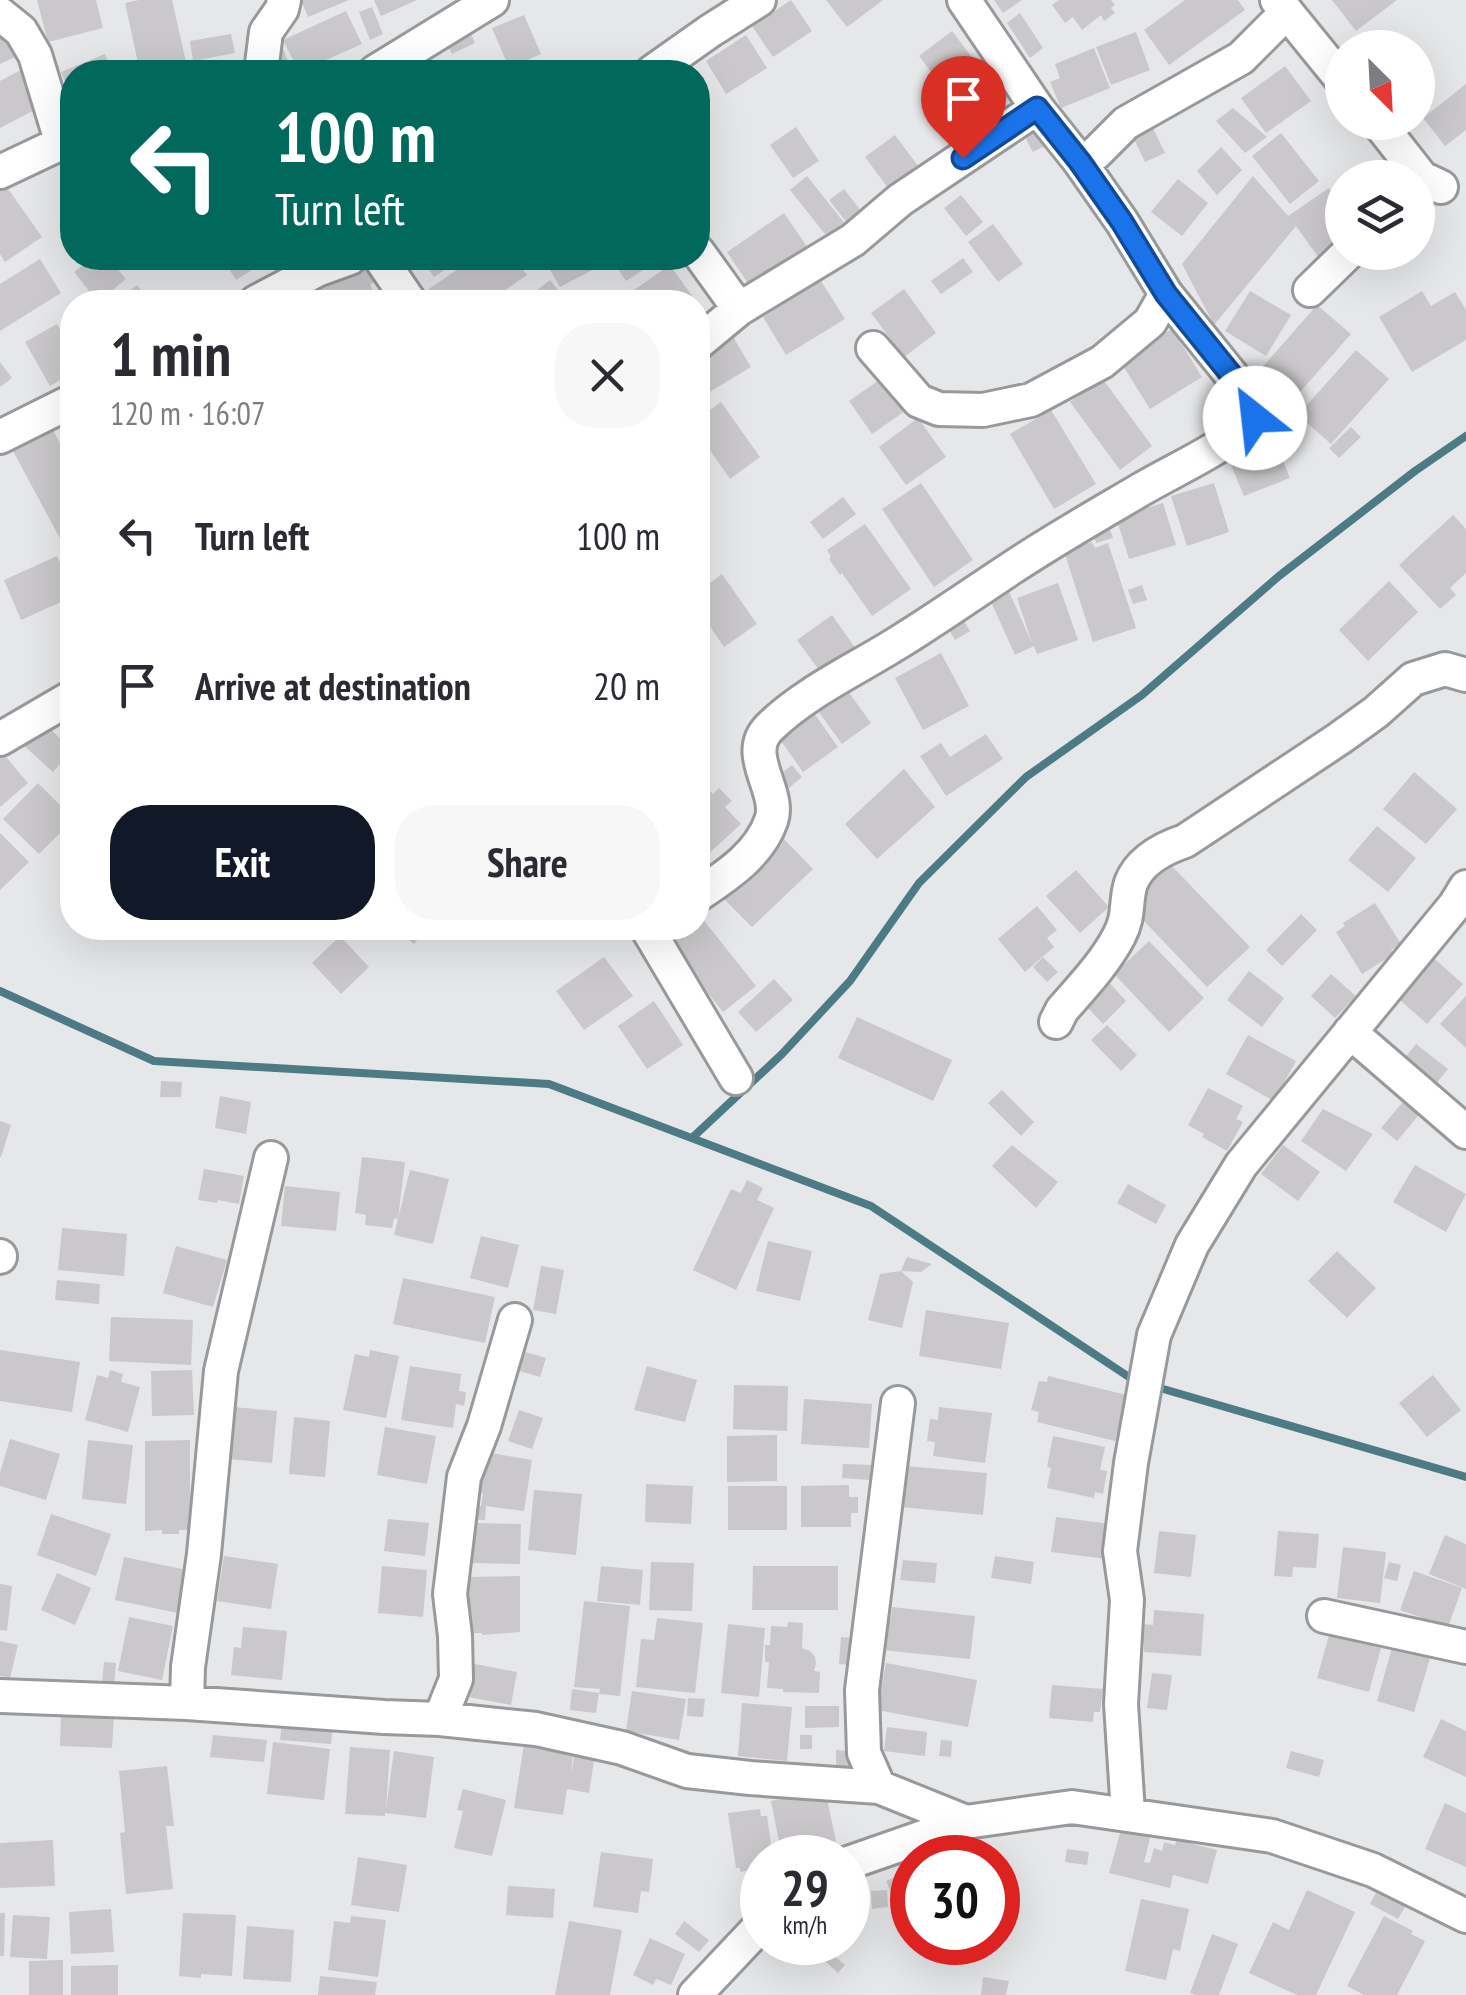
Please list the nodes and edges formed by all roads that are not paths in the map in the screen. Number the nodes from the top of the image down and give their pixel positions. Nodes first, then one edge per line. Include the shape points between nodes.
1 (284, 0) edge
2 (492, 0) edge
3 (759, 0) edge
4 (964, 0) edge
5 (1282, 6) edge
6 (0, 14) edge
7 (1325, 59) edge
8 (262, 60) edge
9 (394, 60) edge
10 (669, 60) edge
11 (1037, 108) junction
12 (60, 122) edge
13 (1392, 140) edge
14 (60, 144) edge
15 (1080, 162) junction
16 (0, 172) edge
17 (1442, 188) edge
18 (710, 269) edge
19 (306, 270) edge
20 (1331, 270) edge
21 (275, 290) edge
22 (1310, 290) dead end
23 (1166, 294) junction
24 (739, 309) junction
25 (710, 333) edge
26 (873, 348) dead end
27 (60, 408) edge
28 (0, 437) edge
29 (1466, 675) edge
30 (60, 703) edge
31 (0, 739) edge
32 (710, 887) edge
33 (1466, 887) edge
34 (654, 940) edge
35 (1056, 1022) dead end
36 (1350, 1032) junction
37 (736, 1078) dead end
38 (1466, 1132) edge
39 (270, 1158) dead end
40 (514, 1320) dead end
41 (898, 1402) dead end
42 (1324, 1616) dead end
43 (1466, 1648) edge
44 (0, 1696) edge
45 (186, 1703) junction
46 (440, 1719) junction
47 (879, 1787) junction
48 (1128, 1814) junction
49 (966, 1822) junction
50 (870, 1856) edge
51 (1463, 1908) edge
52 (740, 1947) edge
53 (695, 1995) edge

1 - 8 street via 266,32
2 - 9 street
3 - 10 street
4 - 11 street
5 - 7 street
5 - 15 street via 1240,58 1126,123
6 - 12 street via 35,55
11 - 15 street
11 - 24 street via 900,200 853,240
13 - 17 street via 1422,178
14 - 16 street
15 - 23 street
18 - 24 street
19 - 21 street
20 - 22 street
23 - 26 street via 1150,322 1102,362 1031,400 983,410 939,409 920,401
23 - 32 street via 1249,397 1255,418 1211,452 1010,568 766,730 760,750 772,820 757,849
24 - 25 street
27 - 28 street
29 - 35 street via 1444,669 1413,680 1340,738 1185,841 1163,848 1132,883 1118,938
30 - 31 street
33 - 36 street
34 - 37 street
36 - 38 street
36 - 48 street via 1241,1165 1192,1245 1154,1334 1120,1551 1127,1600 1121,1704
39 - 45 street via 221,1372
40 - 46 street via 464,1477 450,1594 456,1679
41 - 47 street via 862,1690 864,1753
42 - 43 street
44 - 45 street
45 - 46 street
46 - 47 street via 536,1729 687,1771
47 - 49 street
48 - 49 street via 1072,1807
48 - 51 street via 1272,1836
49 - 50 street
52 - 53 street

